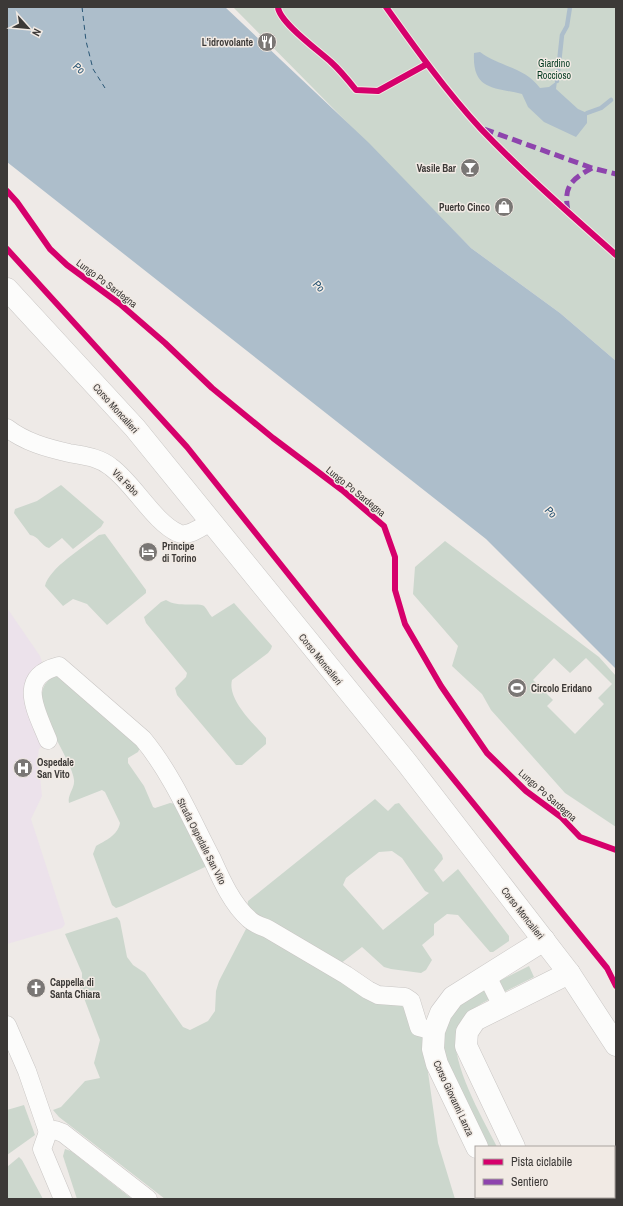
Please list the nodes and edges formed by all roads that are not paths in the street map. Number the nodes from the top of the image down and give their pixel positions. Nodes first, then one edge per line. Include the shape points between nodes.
1 (7, 289) edge
2 (7, 428) edge
3 (211, 522) junction
4 (48, 740) dead end
5 (544, 940) junction
6 (569, 973) junction
7 (487, 976) junction
8 (502, 1006) junction
9 (7, 1025) edge
10 (434, 1031) junction
11 (616, 1045) edge
12 (48, 1132) junction
13 (477, 1146) edge
14 (514, 1146) edge
15 (63, 1199) edge
16 (148, 1199) edge

1 - 3 main road, Corso Moncalieri via 135,428
2 - 3 street, Via Febo via 34,443 54,450 91,457 111,467 142,497 167,527 179,534 192,532
3 - 5 main road, Corso Moncalieri via 407,763
4 - 10 street, Strada Ospedale San Vito via 31,697 32,689 46,670 59,666 152,750 178,793 223,881 248,919 268,928 378,995 405,997 411,1001 419,1027
5 - 6 main road, Corso Moncalieri
5 - 7 main road, Corso Giovanni Lanza
6 - 8 main road
6 - 11 main road, Corso Moncalieri
7 - 8 street
7 - 10 main road, Corso Giovanni Lanza via 453,997 441,1013
8 - 14 main road via 475,1020 467,1032 466,1046
9 - 12 street via 27,1071
10 - 13 main road, Corso Giovanni Lanza via 433,1049 437,1064
12 - 15 street via 42,1149
12 - 16 street via 55,1130 63,1133

